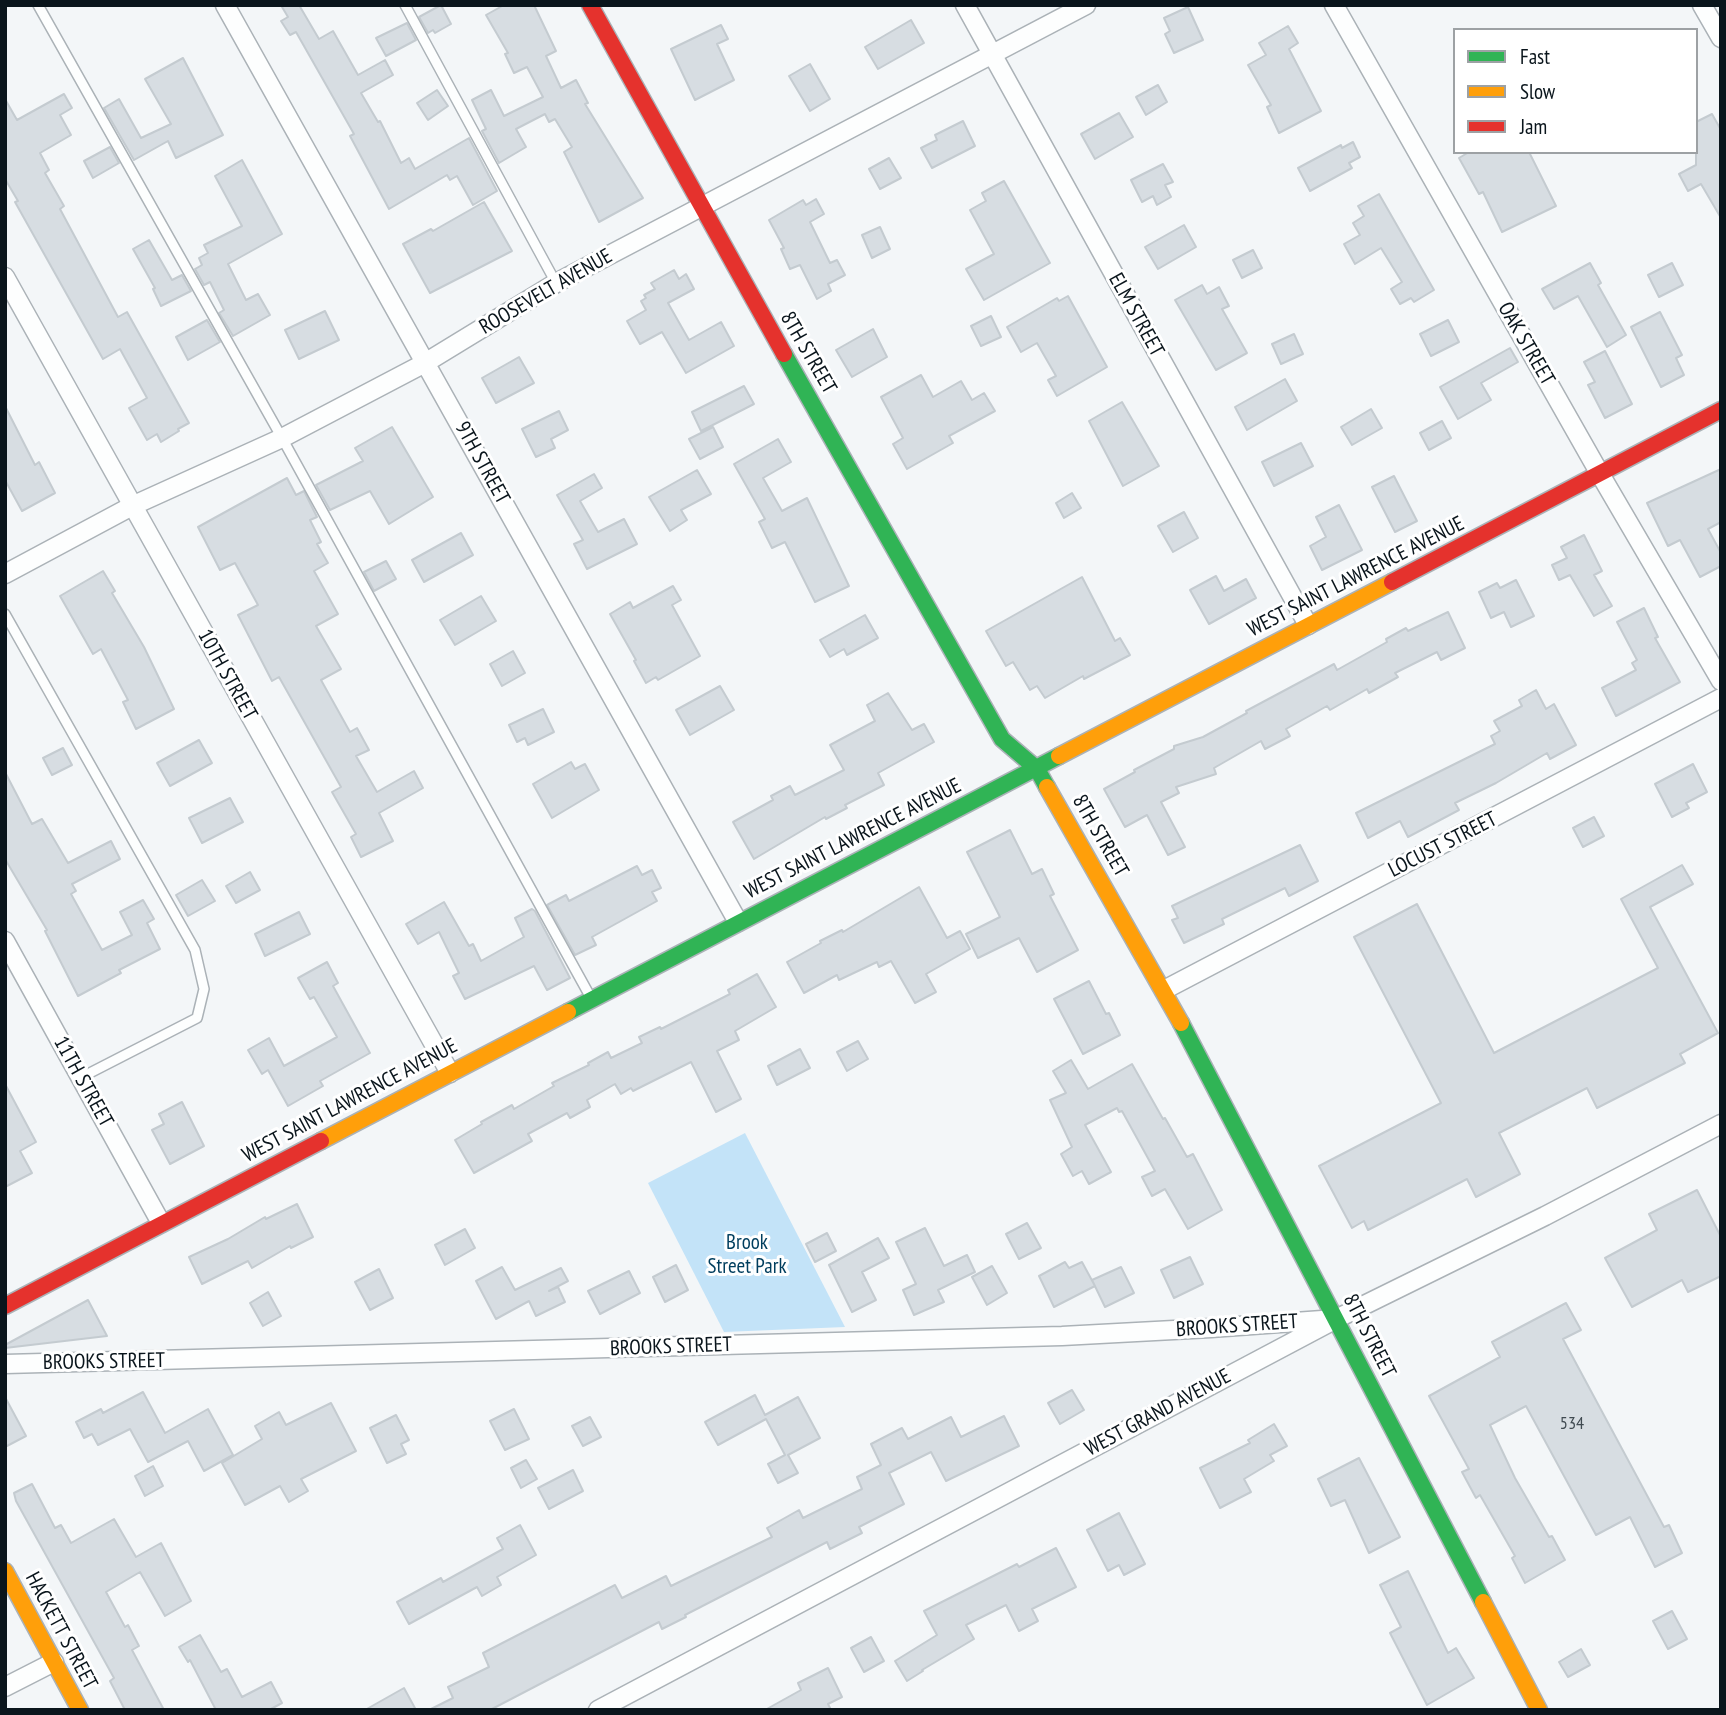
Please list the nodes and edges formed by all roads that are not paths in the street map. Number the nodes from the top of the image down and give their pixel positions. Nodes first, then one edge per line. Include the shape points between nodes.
1 (38, 5) edge
2 (225, 5) edge
3 (405, 5) edge
4 (590, 5) edge
5 (965, 5) edge
6 (1086, 5) edge
7 (1334, 5) edge
8 (1702, 5) edge
9 (1721, 38) edge
10 (992, 54) junction
11 (701, 206) junction
12 (5, 277) edge
13 (556, 283) junction
14 (425, 363) junction
15 (1721, 410) edge
16 (282, 438) junction
17 (1600, 474) junction
18 (132, 506) junction
19 (5, 574) edge
20 (5, 614) edge
21 (1308, 625) junction
22 (1721, 681) edge
23 (1721, 698) edge
24 (1037, 769) junction
25 (738, 922) junction
26 (5, 941) edge
27 (1164, 990) junction
28 (591, 998) junction
29 (450, 1073) junction
30 (80, 1078) junction
31 (1721, 1124) edge
32 (160, 1223) junction
33 (5, 1306) edge
34 (1336, 1319) junction
35 (5, 1364) edge
36 (5, 1571) edge
37 (54, 1662) junction
38 (5, 1687) edge
39 (80, 1710) edge
40 (598, 1710) edge
41 (1539, 1710) edge

1 - 16 lane
2 - 14 street, 9TH STREET
3 - 13 lane
4 - 11 street, 8TH STREET
5 - 10 street, ELM STREET
6 - 10 street, ROOSEVELT AVENUE
7 - 17 street, OAK STREET
8 - 9 street
10 - 11 street, ROOSEVELT AVENUE
10 - 21 street, ELM STREET
11 - 13 street, ROOSEVELT AVENUE
11 - 24 street, 8TH STREET via 1002,739
12 - 18 street, 10TH STREET
13 - 14 street, ROOSEVELT AVENUE
14 - 16 street, ROOSEVELT AVENUE
14 - 25 street, 9TH STREET
15 - 17 street, WEST SAINT LAWRENCE AVENUE
16 - 18 street, ROOSEVELT AVENUE
16 - 28 lane
17 - 21 street, WEST SAINT LAWRENCE AVENUE
17 - 22 street, OAK STREET
18 - 19 street, ROOSEVELT AVENUE
18 - 29 street, 10TH STREET
20 - 30 lane via 195,950 204,989 197,1018
21 - 24 street, WEST SAINT LAWRENCE AVENUE
23 - 27 street, LOCUST STREET
24 - 25 street, WEST SAINT LAWRENCE AVENUE
24 - 27 street, 8TH STREET
25 - 28 street, WEST SAINT LAWRENCE AVENUE
26 - 30 street, 11TH STREET
27 - 34 street, 8TH STREET
28 - 29 street, WEST SAINT LAWRENCE AVENUE
29 - 32 street, WEST SAINT LAWRENCE AVENUE
30 - 32 street, 11TH STREET
31 - 34 street, WEST GRAND AVENUE
32 - 33 street, WEST SAINT LAWRENCE AVENUE
34 - 35 street, BROOKS STREET via 1062,1336
34 - 40 street, WEST GRAND AVENUE
34 - 41 street, 8TH STREET
36 - 37 street, HACKETT STREET
37 - 38 street
37 - 39 street, HACKETT STREET

